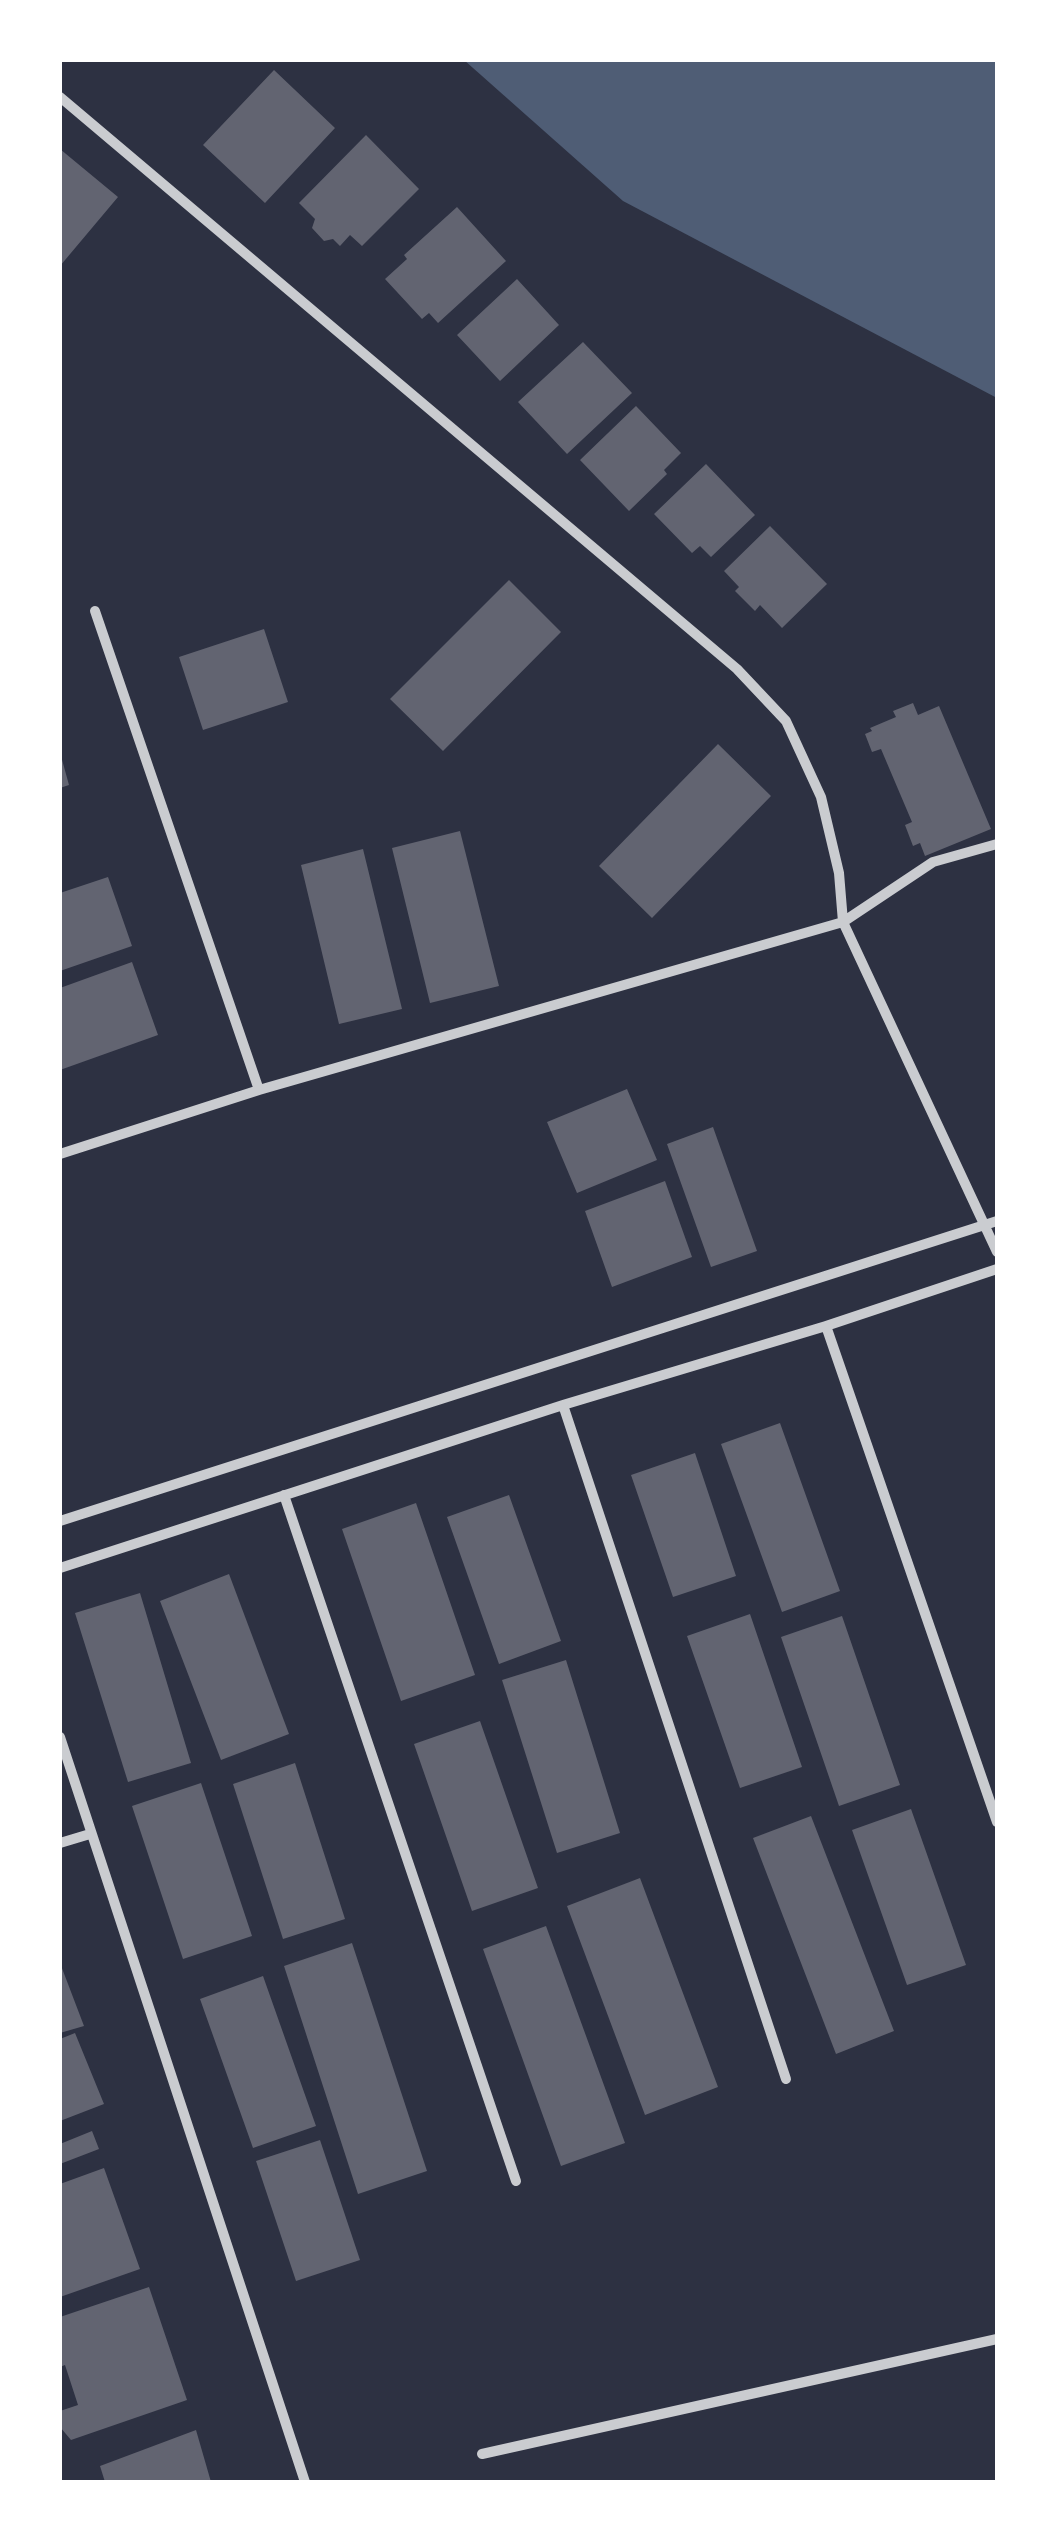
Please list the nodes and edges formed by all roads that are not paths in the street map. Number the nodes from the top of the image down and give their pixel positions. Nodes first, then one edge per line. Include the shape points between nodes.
1 (60, 97) edge
2 (95, 610) dead end
3 (997, 844) edge
4 (843, 922) junction
5 (259, 1090) junction
6 (60, 1154) edge
7 (997, 1221) edge
8 (985, 1225) junction
9 (997, 1252) edge
10 (997, 1269) edge
11 (826, 1326) junction
12 (563, 1405) junction
13 (284, 1495) junction
14 (60, 1521) edge
15 (60, 1568) edge
16 (60, 1737) edge
17 (997, 1822) edge
18 (90, 1834) junction
19 (60, 1843) edge
20 (786, 2079) dead end
21 (516, 2182) dead end
22 (997, 2339) edge
23 (482, 2454) dead end
24 (305, 2482) edge

1 - 4 street via 737,669 786,721 821,796
2 - 5 street
3 - 4 street via 933,862
4 - 5 street
4 - 8 street
5 - 6 street
7 - 8 street
8 - 9 street
8 - 14 street
10 - 11 street
11 - 12 street
11 - 17 street
12 - 13 street
12 - 20 street
13 - 15 street
13 - 21 street
16 - 18 street
18 - 19 street
18 - 24 street
22 - 23 street

